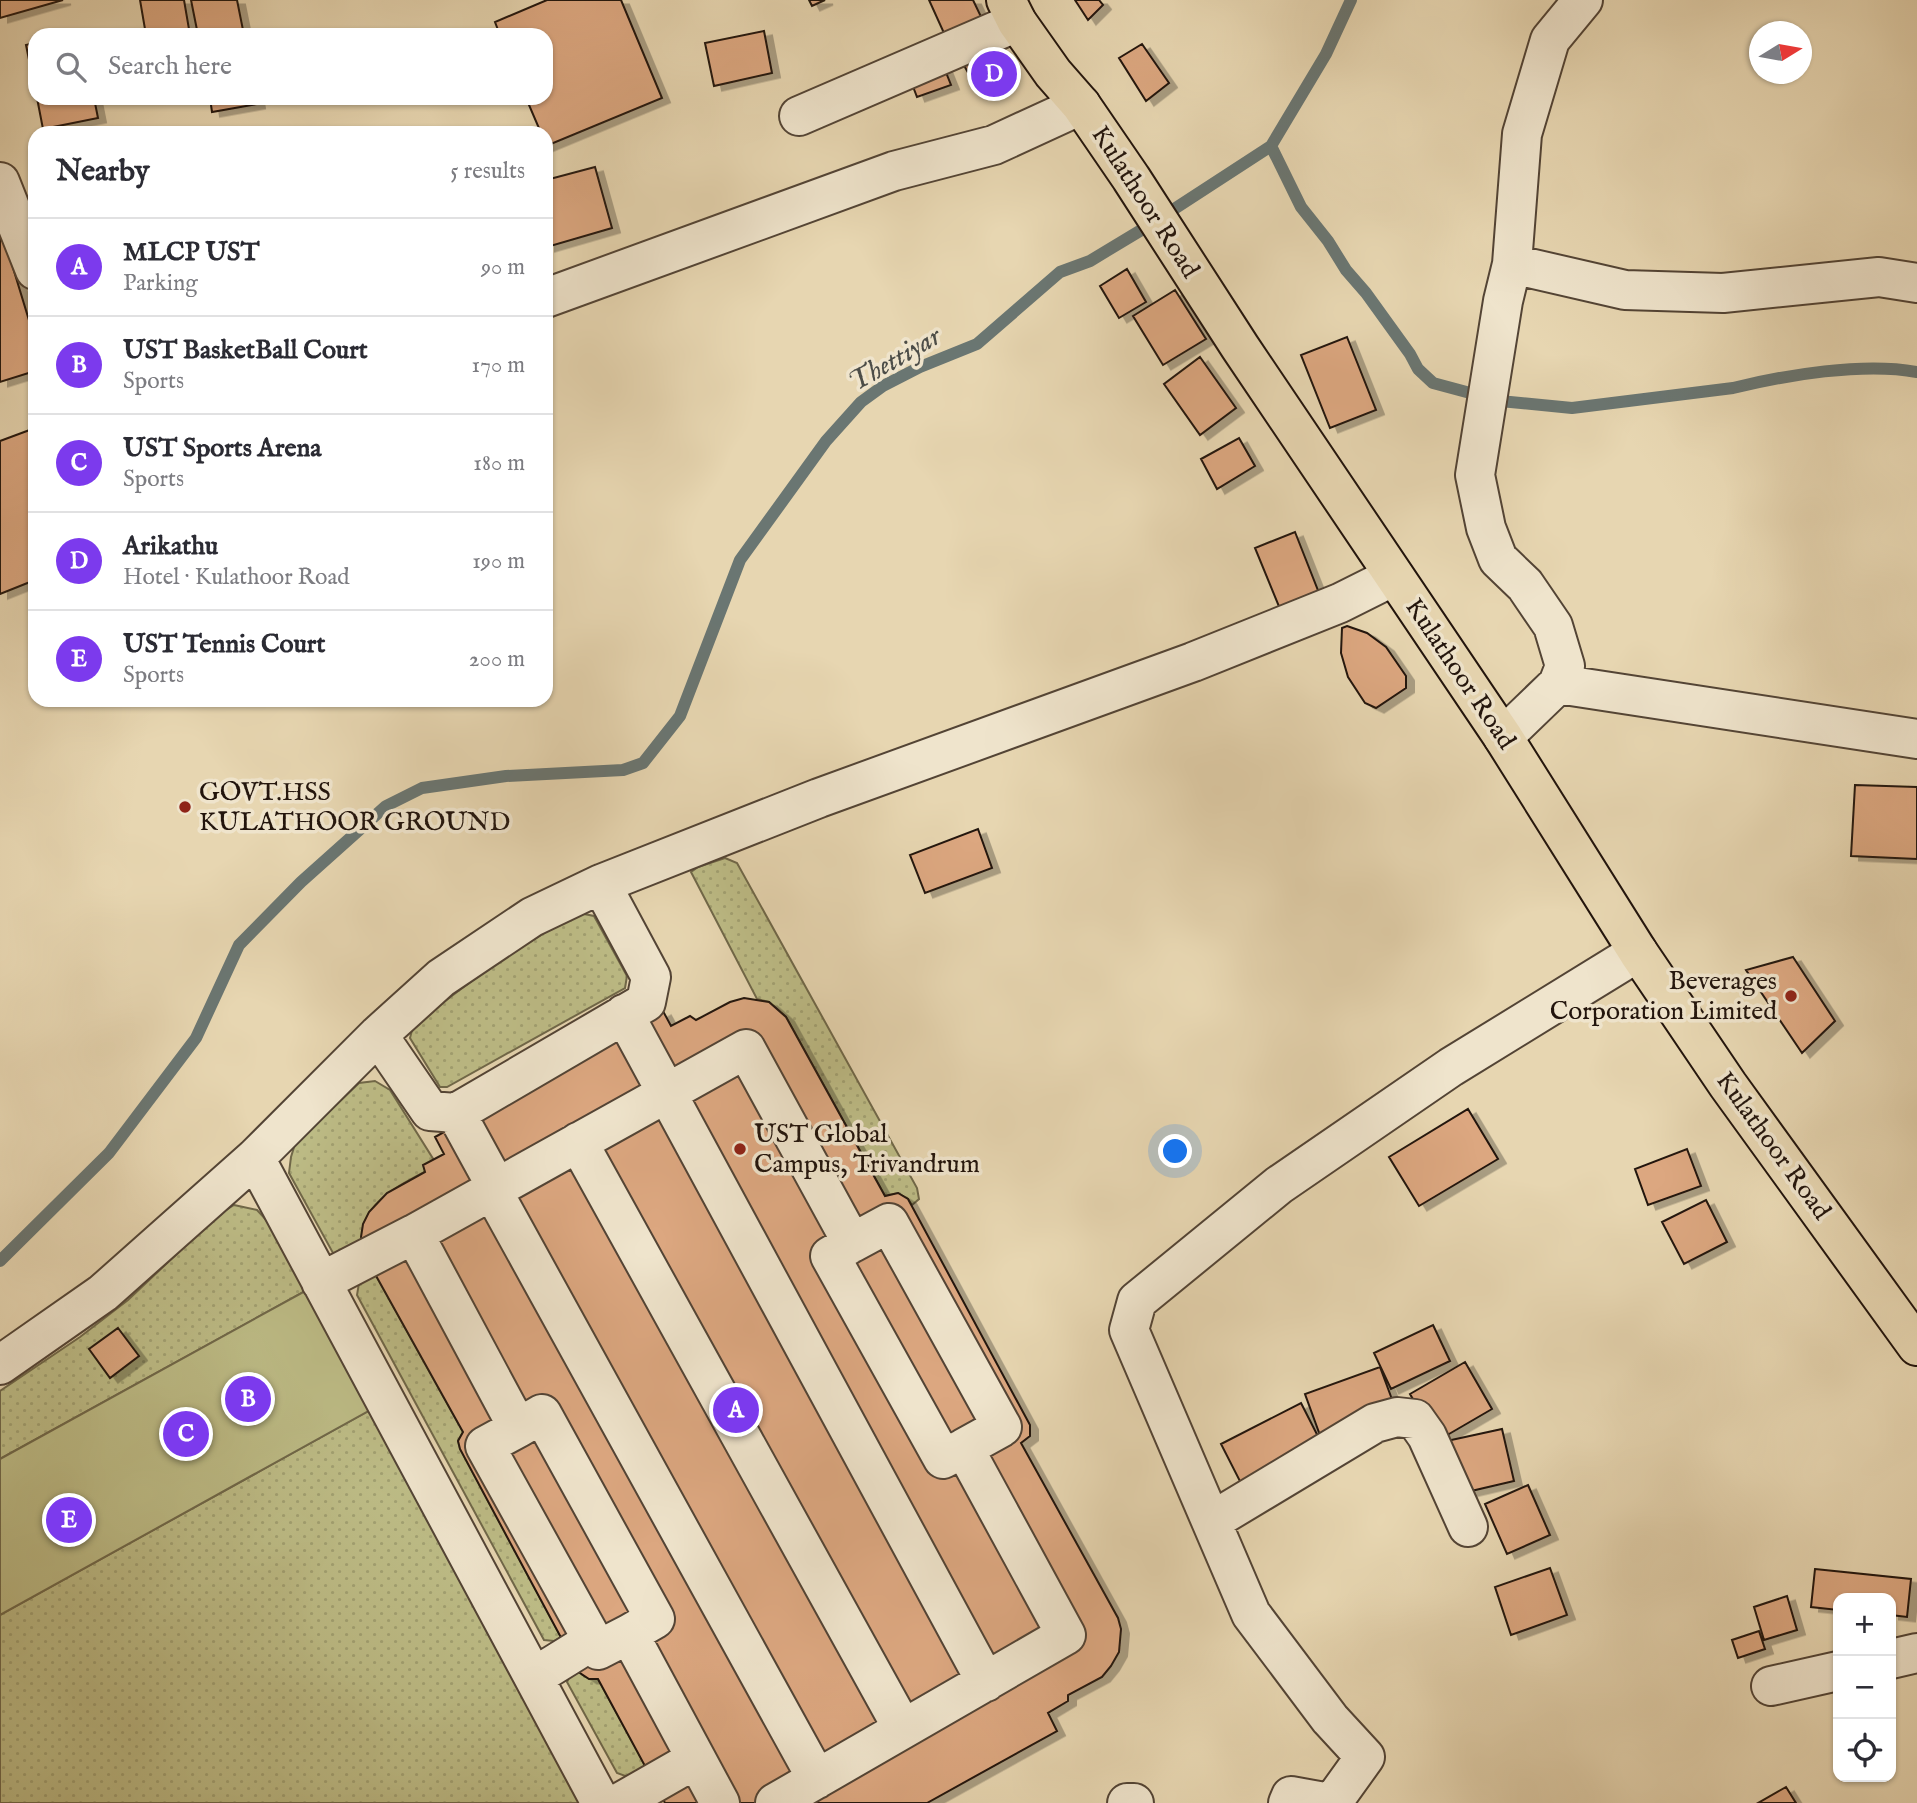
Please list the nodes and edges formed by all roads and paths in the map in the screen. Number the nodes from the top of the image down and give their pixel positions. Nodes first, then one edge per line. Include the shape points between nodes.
1 (1583, 0) edge
2 (1012, 11) edge
3 (1081, 105) junction
4 (799, 116) dead end
5 (0, 182) edge
6 (28, 252) edge
7 (1512, 264) junction
8 (1917, 283) edge
9 (553, 295) edge
10 (1394, 576) junction
11 (1558, 684) junction
12 (1503, 737) junction
13 (1917, 739) edge
14 (601, 884) junction
15 (1638, 951) junction
16 (624, 1014) junction
17 (378, 1035) junction
18 (667, 1093) junction
19 (456, 1113) junction
20 (578, 1142) junction
21 (255, 1158) junction
22 (494, 1189) junction
23 (414, 1234) junction
24 (852, 1243) junction
25 (321, 1282) junction
26 (1917, 1346) edge
27 (0, 1365) edge
28 (518, 1428) junction
29 (964, 1448) junction
30 (1212, 1521) junction
31 (1468, 1527) dead end
32 (611, 1637) junction
33 (1917, 1653) edge
34 (1896, 1658) edge
35 (1833, 1672) edge
36 (534, 1677) junction
37 (986, 1682) junction
38 (1771, 1686) dead end
39 (903, 1729) junction
40 (696, 1759) junction
41 (817, 1779) junction
42 (601, 1803) edge
43 (619, 1803) edge
44 (720, 1803) edge
45 (775, 1803) edge
46 (1127, 1803) edge
47 (1134, 1803) edge
48 (1288, 1803) edge
49 (1331, 1803) edge

1 - 7 street via 1550,40 1522,134
2 - 3 main road, Kulathoor Road via 1053,73
2 - 4 street
3 - 9 street via 994,145 894,171
3 - 10 main road, Kulathoor Road
5 - 6 street
7 - 8 street via 1625,290 1723,292 1879,277
7 - 11 street via 1475,475 1498,559 1525,586 1553,626 1565,666
10 - 12 main road, Kulathoor Road
10 - 14 street via 1340,603 1193,662 819,798
11 - 12 street
11 - 13 street
12 - 15 main road, Kulathoor Road
14 - 16 street via 651,977 646,1002
14 - 17 street via 532,917 441,978
15 - 26 main road, Kulathoor Road via 1728,1085
15 - 30 street via 1451,1067 1279,1185 1137,1301 1129,1330
16 - 18 street
16 - 19 street
17 - 19 street via 430,1111
17 - 21 street
18 - 20 street
18 - 24 street via 746,1049
18 - 37 street
19 - 22 street
20 - 22 street
20 - 39 street
21 - 25 street
21 - 27 street via 103,1293
22 - 23 street
22 - 41 street
23 - 25 street
23 - 28 street
24 - 29 street via 830,1256 943,1459
24 - 29 street via 889,1223 1002,1427
25 - 36 street
28 - 32 street via 485,1446
28 - 32 street via 542,1415 655,1619
29 - 37 street via 1066,1635
30 - 31 street via 1375,1423 1397,1417 1415,1419 1427,1436
30 - 49 street via 1251,1614 1365,1757
32 - 36 street
32 - 40 street
33 - 34 street
35 - 38 street
36 - 42 street
37 - 39 street
39 - 41 street
40 - 43 street
40 - 44 street
41 - 45 street
46 - 47 street
48 - 49 street via 1291,1796

